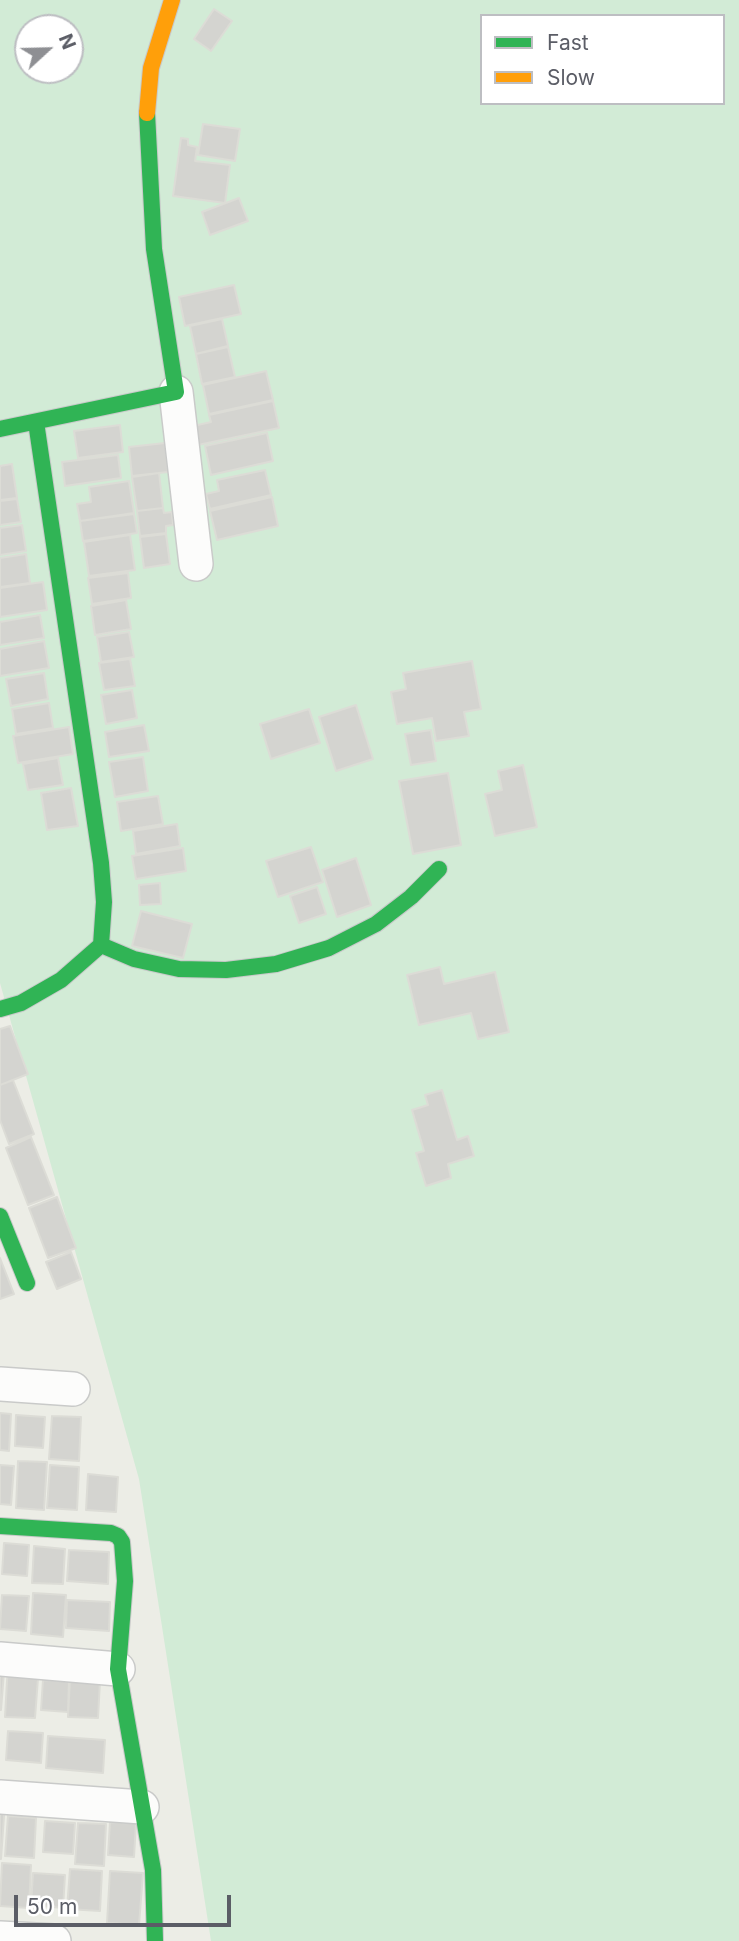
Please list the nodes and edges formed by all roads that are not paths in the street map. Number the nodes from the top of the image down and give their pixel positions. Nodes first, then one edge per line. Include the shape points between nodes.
1 (172, 0) edge
2 (176, 392) junction
3 (36, 422) junction
4 (0, 429) edge
5 (196, 564) dead end
6 (439, 869) dead end
7 (101, 945) junction
8 (0, 1009) edge
9 (3, 1231) edge
10 (27, 1283) dead end
11 (0, 1384) edge
12 (73, 1389) dead end
13 (0, 1526) edge
14 (0, 1659) edge
15 (118, 1669) junction
16 (0, 1797) edge
17 (142, 1807) junction
18 (0, 1938) edge
19 (54, 1941) edge
20 (155, 1941) edge

1 - 2 street via 151,68 147,106 154,249
2 - 3 street
2 - 5 street
3 - 4 street
3 - 7 street via 101,863
6 - 7 street via 376,924 328,948 276,964 226,971 179,969 134,960
7 - 8 street via 61,980 21,1003
9 - 10 street
11 - 12 street
13 - 15 street via 118,1536 125,1563
14 - 15 street
15 - 17 street
16 - 17 street
17 - 20 street via 155,1895
18 - 19 street

